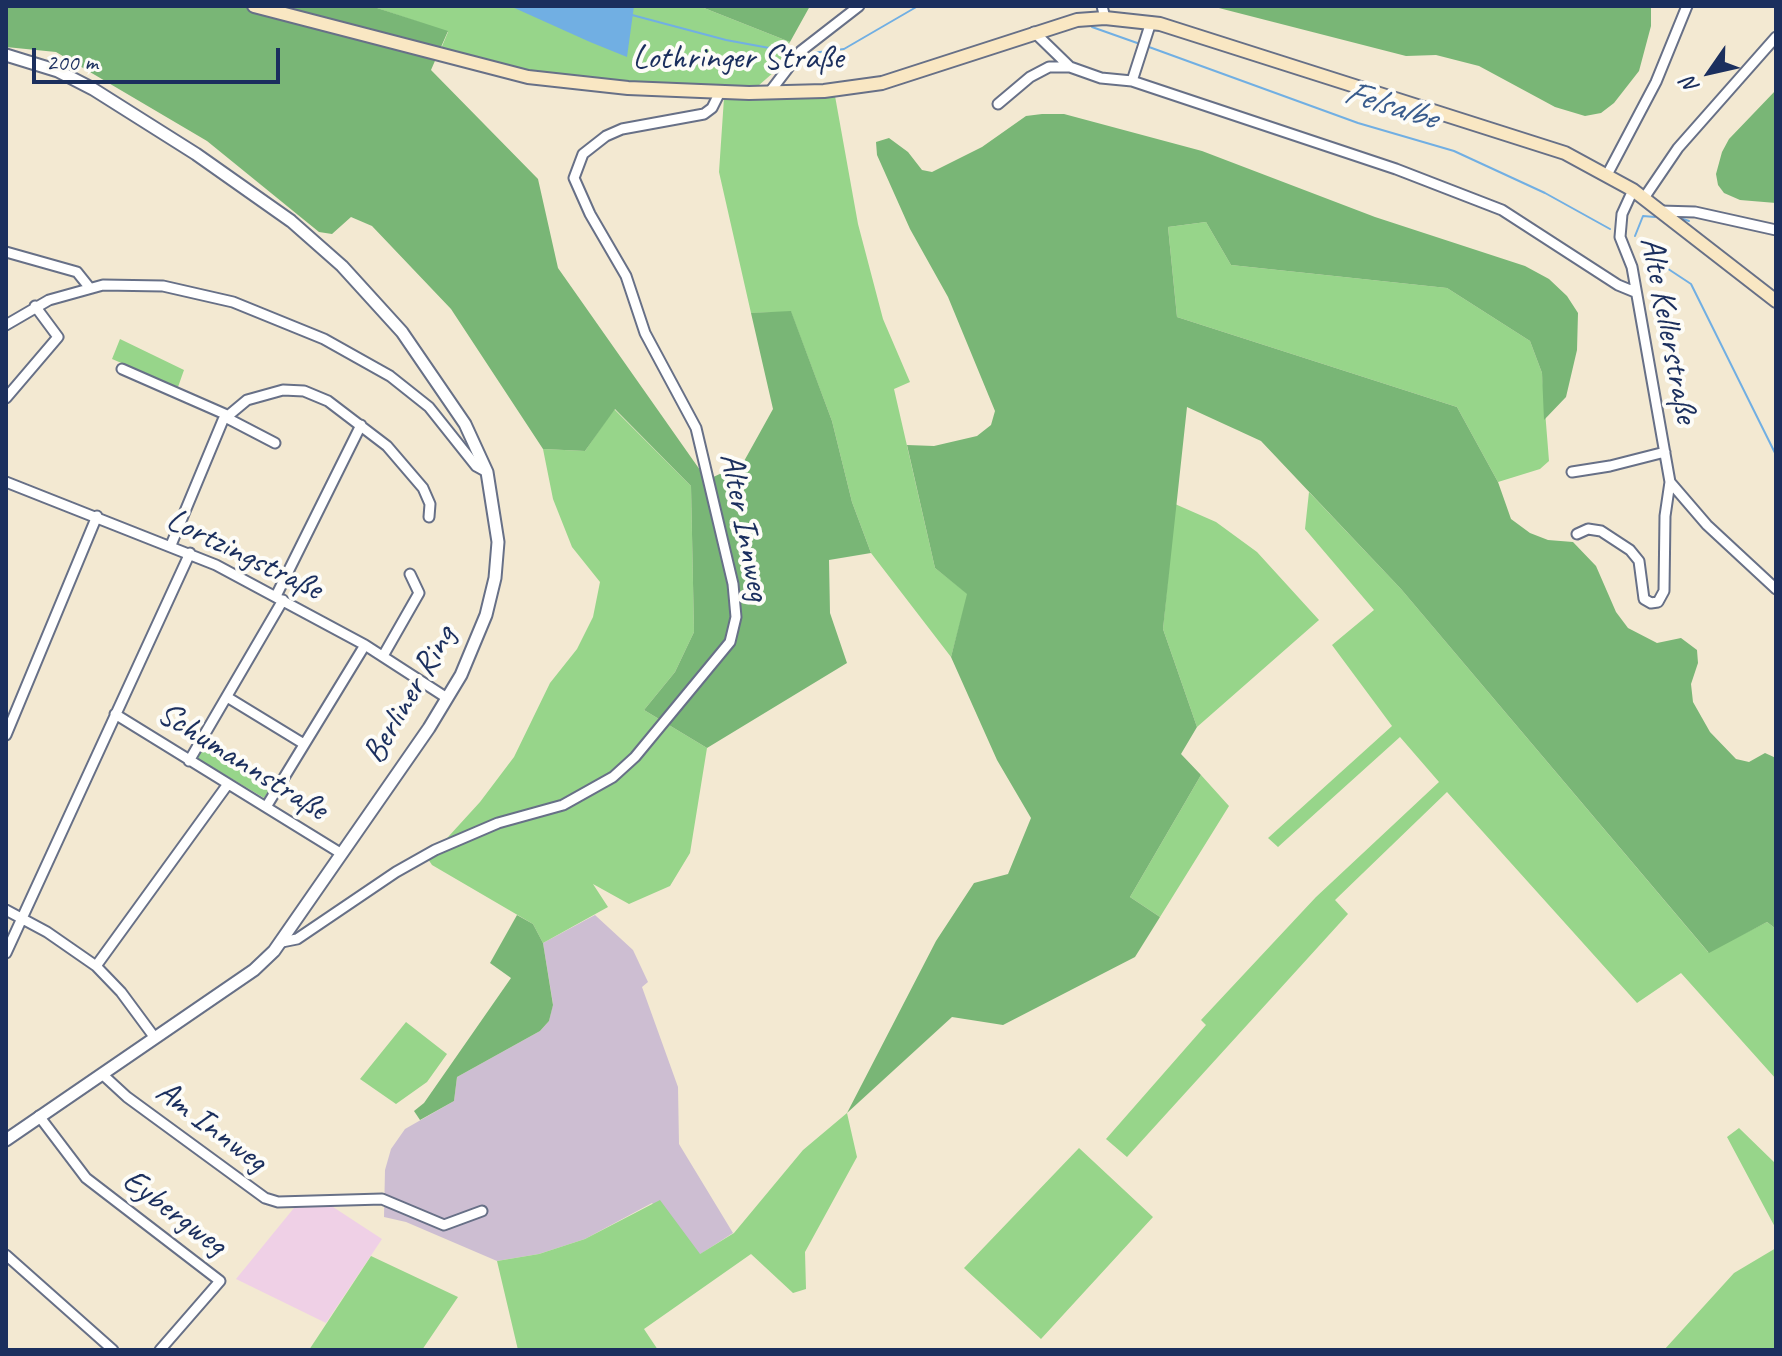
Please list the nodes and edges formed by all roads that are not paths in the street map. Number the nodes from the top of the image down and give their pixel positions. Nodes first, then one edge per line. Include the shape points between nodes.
1 (254, 6) edge
2 (859, 6) edge
3 (1687, 6) edge
4 (1104, 12) edge
5 (1151, 22) junction
6 (1034, 32) junction
7 (1776, 37) edge
8 (6, 55) edge
9 (1070, 67) junction
10 (1132, 81) junction
11 (720, 92) junction
12 (769, 93) junction
13 (998, 104) dead end
14 (1608, 173) junction
15 (1639, 194) junction
16 (1660, 211) junction
17 (1776, 230) edge
18 (6, 252) edge
19 (89, 287) junction
20 (1635, 292) junction
21 (1776, 301) edge
22 (35, 306) junction
23 (6, 325) edge
24 (122, 369) dead end
25 (446, 394) junction
26 (6, 398) edge
27 (429, 407) junction
28 (226, 416) junction
29 (361, 425) junction
30 (275, 443) dead end
31 (1665, 452) junction
32 (487, 472) junction
33 (1572, 472) dead end
34 (1670, 482) junction
35 (7, 486) edge
36 (97, 516) junction
37 (429, 517) dead end
38 (1577, 534) dead end
39 (171, 545) junction
40 (190, 553) junction
41 (410, 574) dead end
42 (1776, 589) edge
43 (279, 598) junction
44 (365, 645) junction
45 (383, 656) junction
46 (227, 697) junction
47 (447, 698) junction
48 (10, 714) edge
49 (115, 714) junction
50 (6, 735) edge
51 (304, 744) junction
52 (189, 761) junction
53 (228, 784) junction
54 (266, 807) junction
55 (342, 854) junction
56 (6, 910) edge
57 (20, 917) junction
58 (282, 942) junction
59 (6, 953) edge
60 (96, 966) junction
61 (155, 1038) junction
62 (102, 1074) junction
63 (39, 1116) junction
64 (8, 1134) edge
65 (482, 1211) dead end
66 (6, 1255) edge
67 (113, 1350) edge
68 (160, 1350) edge

1 - 11 main road, Lothringer Straße via 507,74 601,86
2 - 12 street via 809,43
3 - 14 street via 1656,82
4 - 5 main road, Lothringer Straße
4 - 6 main road, Lothringer Straße
5 - 10 street
5 - 14 main road, Lothringer Straße via 1516,135
6 - 9 street
6 - 12 main road, Lothringer Straße via 882,83
7 - 15 street, Alte Kellerstraße
8 - 25 street, Berliner Ring via 58,71 93,89 291,221 381,307
9 - 10 street
9 - 13 street via 1044,68
10 - 20 street via 1502,210
11 - 12 main road, Lothringer Straße
11 - 58 street, Alter Innweg via 704,114 606,136 583,154 574,178 626,276 645,333 696,428 733,584 736,617 730,642 613,777 563,805 498,823 435,850 297,939
14 - 15 main road, Lothringer Straße
15 - 16 main road, Lothringer Straße
15 - 20 street, Alte Kellerstraße via 1622,214 1620,237
16 - 17 street via 1695,212
16 - 21 main road, Lothringer Straße
18 - 19 street via 77,272
19 - 22 street
19 - 27 street via 163,286 254,310 355,356
20 - 31 street, Alte Kellerstraße
22 - 23 street
22 - 26 street via 58,337
24 - 28 street
25 - 27 street
25 - 32 street, Berliner Ring
27 - 32 street via 476,466
28 - 29 street via 261,394 293,389 328,401
28 - 30 street
28 - 39 street
29 - 37 street via 416,478 428,496
29 - 43 street
31 - 33 street
31 - 34 street, Alte Kellerstraße
32 - 47 street, Berliner Ring via 497,520 495,578 486,615
34 - 38 street via 1664,591 1658,602 1644,599 1639,561 1630,550 1601,531
34 - 42 street
35 - 36 street, Lortzingstraße
36 - 39 street, Lortzingstraße
36 - 48 street
39 - 40 street, Lortzingstraße
40 - 43 street, Lortzingstraße
40 - 49 street
41 - 45 street via 419,593
43 - 44 street, Lortzingstraße
43 - 46 street
44 - 45 street, Lortzingstraße
44 - 51 street
45 - 47 street, Lortzingstraße
46 - 51 street
46 - 52 street
47 - 55 street, Berliner Ring
48 - 50 street
49 - 52 street, Schumannstraße
49 - 57 street
51 - 54 street
52 - 53 street, Schumannstraße
53 - 54 street, Schumannstraße
53 - 60 street
54 - 55 street, Schumannstraße
55 - 58 street, Berliner Ring
56 - 57 street
57 - 59 street
57 - 60 street
58 - 61 street, Berliner Ring via 254,970
60 - 61 street
61 - 62 street, Berliner Ring
62 - 63 street, Berliner Ring
62 - 65 street, Am Innweg via 265,1198 382,1199 444,1225
63 - 64 street, Berliner Ring
63 - 68 street, Eybergweg via 86,1178 220,1281
66 - 67 street

